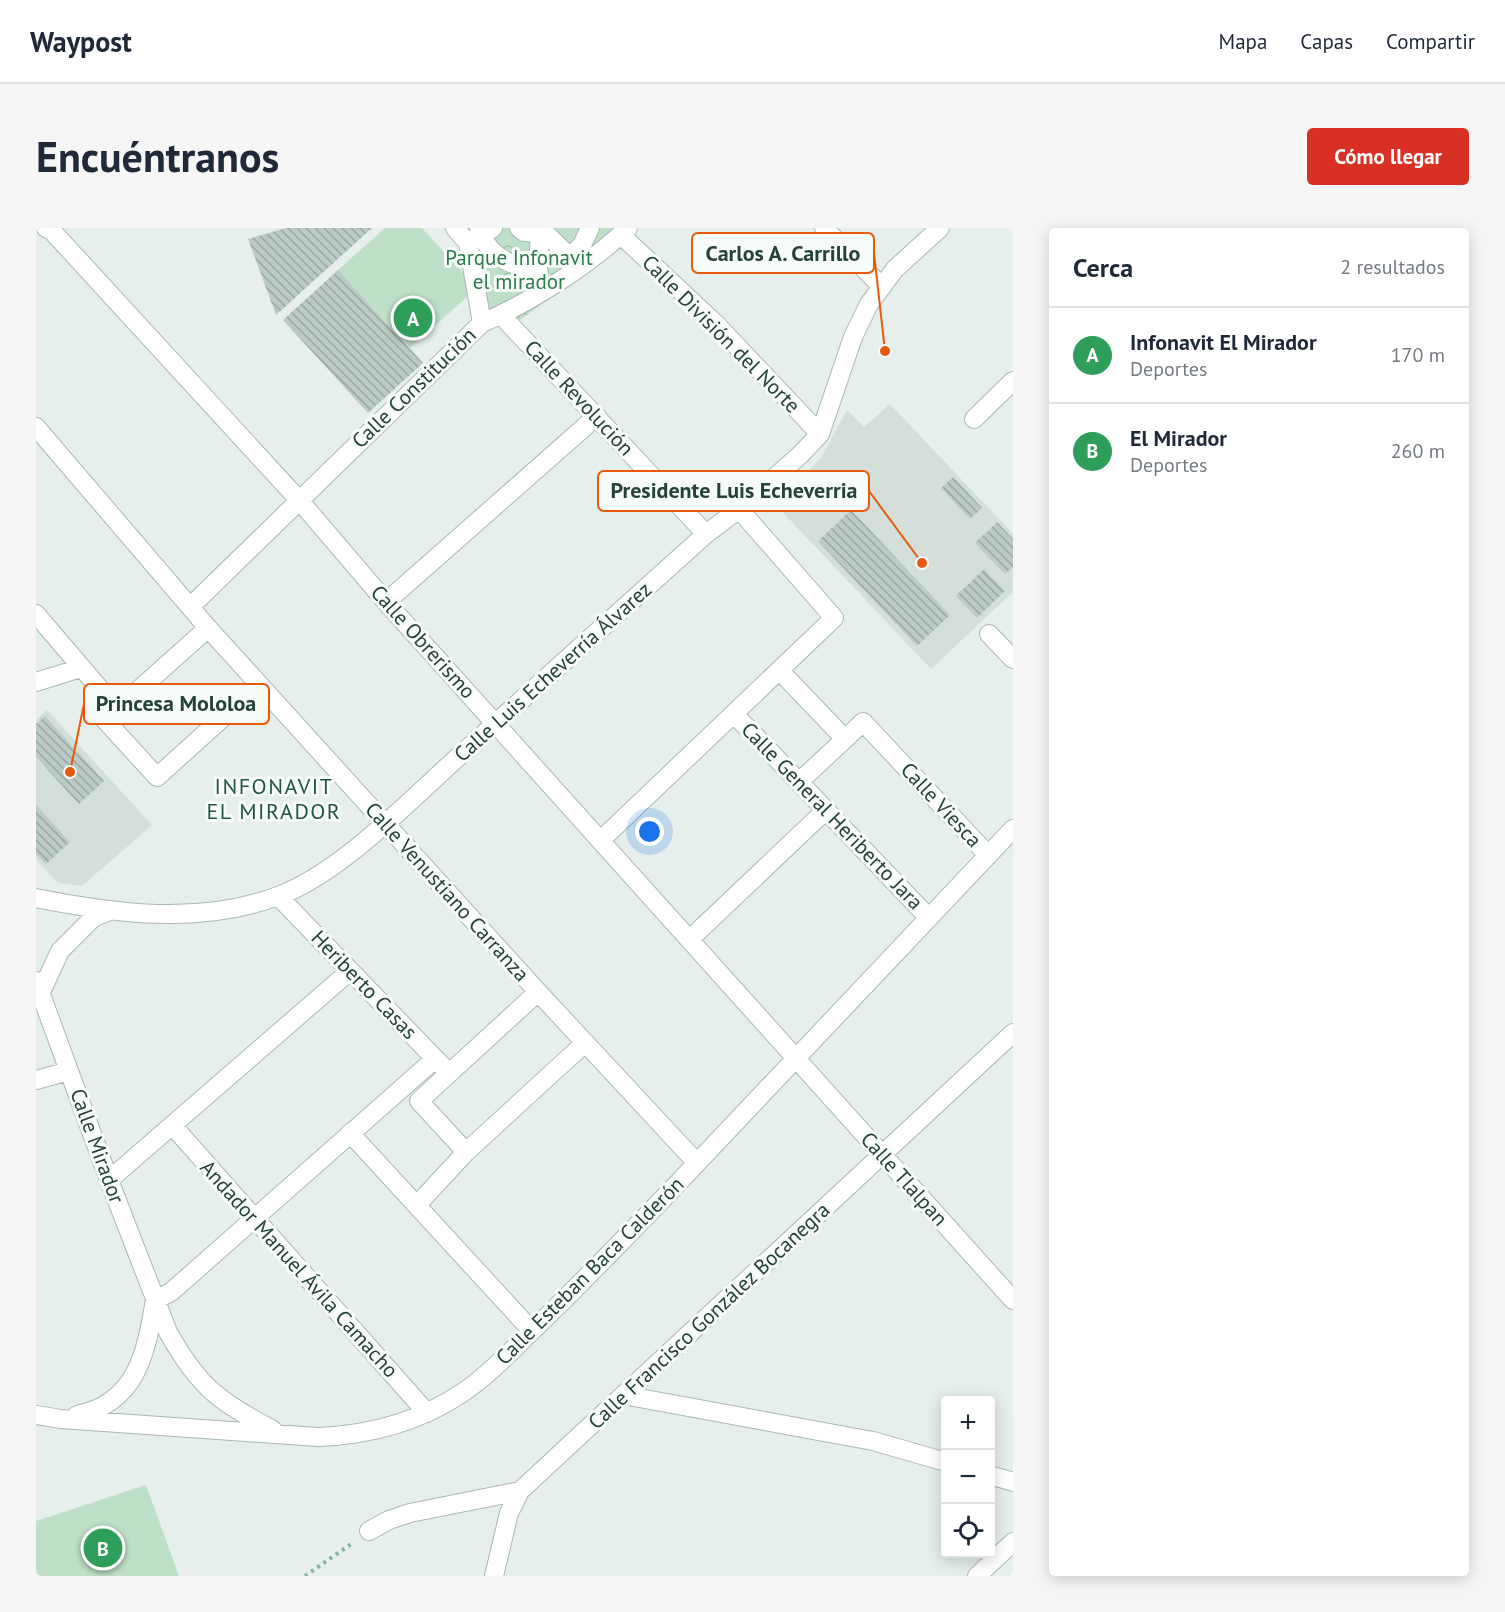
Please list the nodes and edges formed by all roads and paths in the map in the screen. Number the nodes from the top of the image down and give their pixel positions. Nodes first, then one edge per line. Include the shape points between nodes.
1 (455, 228) edge
2 (519, 228) edge
3 (590, 228) edge
4 (824, 228) edge
5 (940, 228) edge
6 (49, 231) edge
7 (544, 231) edge
8 (625, 231) edge
9 (480, 234) edge
10 (572, 263) junction
11 (538, 269) junction
12 (882, 286) junction
13 (542, 291) junction
14 (501, 315) junction
15 (482, 323) junction
16 (1013, 381) edge
17 (597, 416) junction
18 (974, 419) dead end
19 (36, 427) edge
20 (820, 434) junction
21 (299, 500) junction
22 (739, 510) junction
23 (706, 534) junction
24 (387, 602) junction
25 (190, 607) junction
26 (36, 614) edge
27 (208, 628) junction
28 (989, 634) dead end
29 (1013, 659) edge
30 (81, 668) junction
31 (780, 671) junction
32 (36, 682) edge
33 (260, 685) junction
34 (117, 709) junction
35 (734, 714) junction
36 (496, 723) junction
37 (845, 739) junction
38 (799, 782) junction
39 (826, 810) junction
40 (384, 823) junction
41 (1013, 829) edge
42 (601, 840) junction
43 (988, 855) junction
44 (278, 896) junction
45 (36, 898) edge
46 (112, 911) junction
47 (929, 918) junction
48 (690, 939) junction
49 (350, 971) junction
50 (38, 986) edge
51 (538, 992) junction
52 (1013, 1033) edge
53 (585, 1043) junction
54 (796, 1058) junction
55 (435, 1059) junction
56 (69, 1071) junction
57 (449, 1074) junction
58 (36, 1080) edge
59 (172, 1125) junction
60 (350, 1133) junction
61 (466, 1152) junction
62 (882, 1156) junction
63 (697, 1163) junction
64 (109, 1180) junction
65 (417, 1205) junction
66 (254, 1218) junction
67 (154, 1300) junction
68 (1013, 1300) edge
69 (532, 1331) junction
70 (623, 1395) junction
71 (427, 1413) junction
72 (36, 1414) edge
73 (61, 1419) junction
74 (280, 1433) junction
75 (941, 1461) edge
76 (995, 1477) edge
77 (1013, 1482) edge
78 (520, 1491) junction
79 (369, 1531) joint
80 (1009, 1546) edge
81 (495, 1571) edge
82 (305, 1576) edge
83 (977, 1576) edge

1 - 9 street
2 - 7 street via 524,232
3 - 10 street
4 - 12 street
5 - 12 street, Calle Luis Echeverría Álvarez
6 - 21 street, Calle Obrerismo
7 - 10 street
7 - 11 street
8 - 10 street, Calle Constitución
8 - 20 street, Calle División del Norte
9 - 11 street via 490,250 504,261 520,268
9 - 15 street
10 - 13 street, Calle Constitución
11 - 13 street
12 - 20 street, Calle Luis Echeverría Álvarez via 854,337
13 - 14 street, Calle Constitución
14 - 15 street, Calle Constitución
14 - 17 street, Calle Revolución
15 - 21 street, Calle Constitución
16 - 18 street
17 - 23 street, Calle Revolución
17 - 24 street
19 - 25 street, Calle Venustiano Carranza
20 - 22 street, Calle Luis Echeverría Álvarez
21 - 24 street, Calle Obrerismo
21 - 25 street, Calle Constitución
22 - 23 street, Calle Luis Echeverría Álvarez
22 - 31 street via 834,618
23 - 36 street, Calle Luis Echeverría Álvarez
24 - 36 street, Calle Obrerismo
25 - 27 street, Calle Venustiano Carranza
26 - 30 street
27 - 33 street, Calle Venustiano Carranza
27 - 34 street
28 - 29 street
30 - 32 street
30 - 34 street
31 - 35 street
31 - 37 street
33 - 34 street via 157,777 105,720
33 - 40 street, Calle Venustiano Carranza
35 - 38 street, Calle General Heriberto Jara
35 - 42 street
36 - 40 street, Calle Luis Echeverría Álvarez
36 - 42 street, Calle Obrerismo
37 - 38 street
37 - 43 street, Calle Viesca via 863,722
38 - 39 street, Calle General Heriberto Jara
39 - 47 street, Calle General Heriberto Jara
39 - 48 street
40 - 44 street, Calle Luis Echeverría Álvarez via 316,877
40 - 51 street, Calle Venustiano Carranza
41 - 43 street, Calle Esteban Baca Calderón
42 - 48 street, Calle Obrerismo
43 - 47 street, Calle Esteban Baca Calderón
44 - 46 street, Calle Luis Echeverría Álvarez via 232,909 188,915
44 - 49 street, Heriberto Casas
45 - 46 street, Calle Luis Echeverría Álvarez
46 - 50 street, Calle Mirador via 94,917 60,951
47 - 54 street, Calle Esteban Baca Calderón
48 - 54 street, Calle Obrerismo
49 - 55 street, Heriberto Casas
49 - 59 street
50 - 56 street, Calle Mirador
51 - 53 street, Calle Venustiano Carranza
51 - 57 street
52 - 62 street, Calle Francisco González Bocanegra
53 - 61 street
53 - 63 street, Calle Venustiano Carranza
54 - 62 street, Calle Tlalpan
54 - 63 street, Calle Esteban Baca Calderón
55 - 57 street, Heriberto Casas
55 - 60 street
56 - 58 street
56 - 64 street, Calle Mirador
57 - 61 street via 419,1101
59 - 64 street
59 - 66 street, Andador Manuel Ávila Camacho
60 - 65 street
60 - 66 street
61 - 65 street
62 - 68 street, Calle Tlalpan
62 - 70 street, Calle Francisco González Bocanegra
63 - 69 street, Calle Esteban Baca Calderón
64 - 67 street, Calle Mirador
65 - 69 street
66 - 67 street via 171,1292
66 - 71 street, Andador Manuel Ávila Camacho
67 - 73 street, Calle Mirador via 138,1369 124,1391 106,1406
67 - 74 street, Calle Mirador via 172,1339 200,1381 221,1400
69 - 71 street, Calle Esteban Baca Calderón via 492,1370
70 - 75 street via 873,1441
70 - 78 street, Calle Francisco González Bocanegra
71 - 74 street, Calle Esteban Baca Calderón via 349,1436
72 - 73 street, Calle Esteban Baca Calderón
73 - 74 street, Calle Esteban Baca Calderón
76 - 77 street
78 - 79 street via 410,1513
78 - 81 street via 509,1513
79 - 82 path
80 - 83 street

